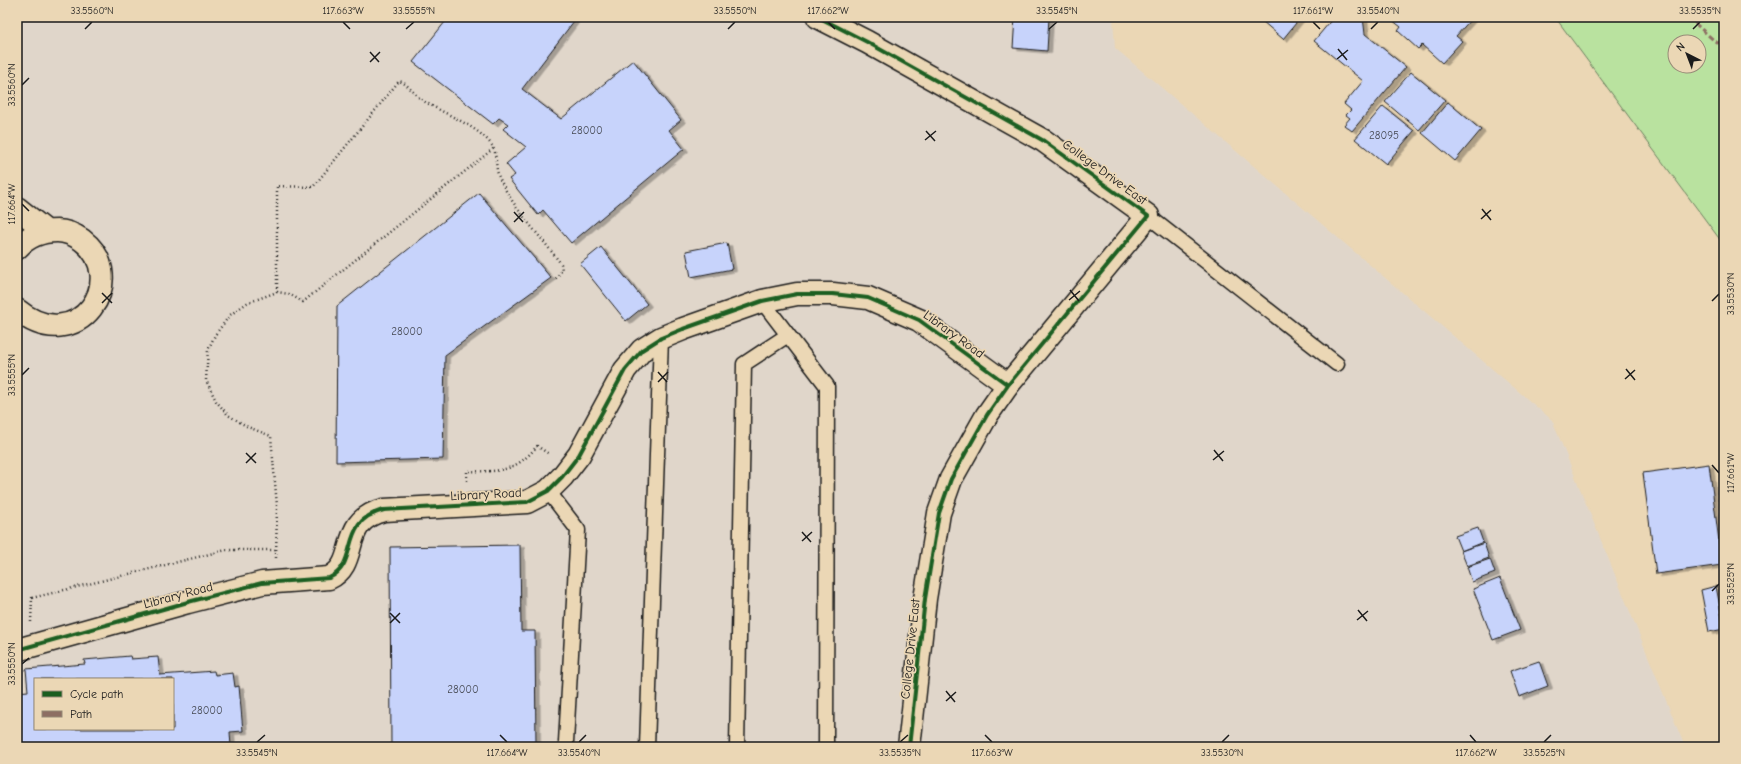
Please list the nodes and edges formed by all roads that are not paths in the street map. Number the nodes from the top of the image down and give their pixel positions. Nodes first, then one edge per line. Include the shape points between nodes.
1 (823, 18) edge
2 (17, 208) edge
3 (1148, 216) junction
4 (46, 231) junction
5 (17, 248) edge
6 (762, 301) junction
7 (17, 310) edge
8 (788, 335) junction
9 (661, 338) junction
10 (1337, 364) dead end
11 (1008, 385) junction
12 (548, 491) junction
13 (17, 650) edge
14 (566, 742) dead end
15 (647, 747) edge
16 (737, 747) edge
17 (826, 747) edge
18 (909, 747) edge

1 - 3 street, College Drive East via 1044,141
2 - 4 street
3 - 10 lane
3 - 11 street, College Drive East
4 - 5 street via 33,235
4 - 7 street via 62,231 77,236 89,246 97,258 102,273 101,288 96,302 86,314 74,322 59,326 44,326
6 - 8 lane
6 - 9 street, Library Road
6 - 11 street, Library Road via 798,294 868,298 919,320
8 - 16 lane via 744,364
8 - 17 lane via 827,386
9 - 12 street, Library Road via 642,350 625,370 579,455
9 - 15 lane
11 - 18 street, College Drive East via 987,415 955,472 939,513 925,599
12 - 13 street, Library Road via 527,502 384,510 371,513 360,522 353,533 344,564 338,574 329,578 262,583
12 - 14 lane via 578,530

